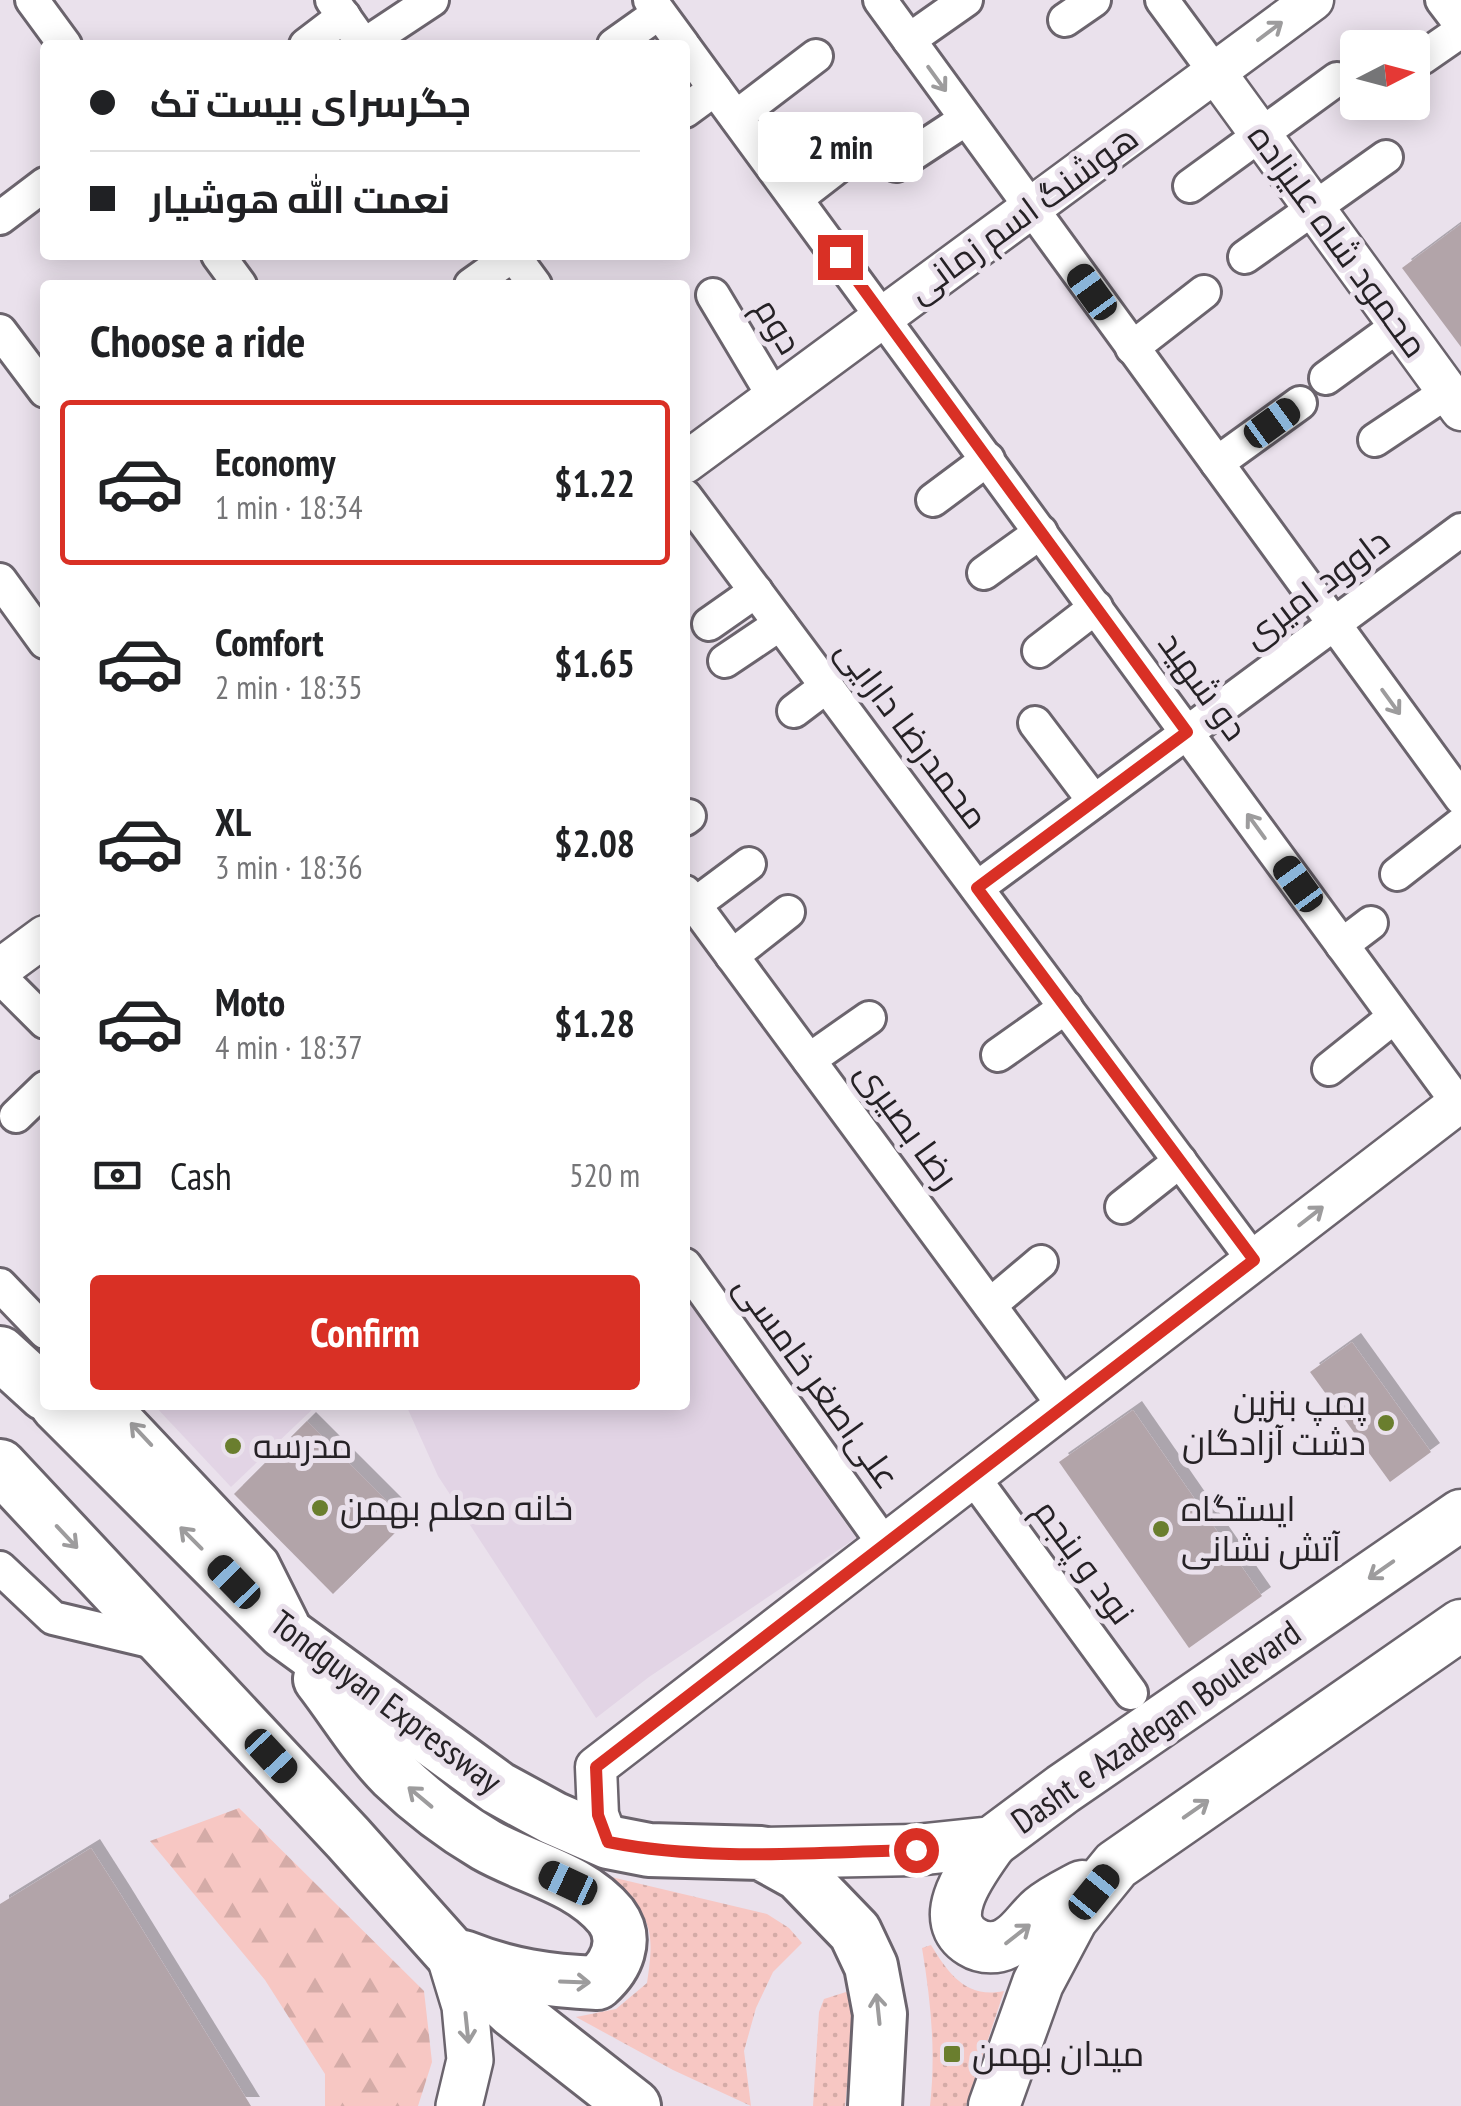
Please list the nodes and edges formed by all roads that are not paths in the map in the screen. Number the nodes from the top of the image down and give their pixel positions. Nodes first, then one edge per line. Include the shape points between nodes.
1 (32, 0) edge
2 (432, 0) edge
3 (880, 0) edge
4 (966, 0) edge
5 (1094, 0) edge
6 (1162, 0) edge
7 (1312, 0) edge
8 (1442, 0) edge
9 (655, 7) edge
10 (338, 8) edge
11 (1065, 20) dead end
12 (1461, 28) edge
13 (61, 40) edge
14 (310, 40) edge
15 (360, 40) edge
16 (372, 40) edge
17 (619, 40) edge
18 (680, 40) edge
19 (909, 40) junction
20 (1430, 52) edge
21 (690, 54) edge
22 (816, 56) dead end
23 (1215, 72) junction
24 (1337, 78) dead end
25 (715, 89) junction
26 (690, 107) edge
27 (736, 117) junction
28 (966, 119) junction
29 (1260, 134) junction
30 (872, 140) dead end
31 (1386, 157) dead end
32 (896, 164) dead end
33 (1190, 186) dead end
34 (40, 188) edge
35 (796, 198) junction
36 (1314, 207) junction
37 (1030, 208) junction
38 (0, 218) edge
39 (1245, 257) dead end
40 (506, 260) edge
41 (479, 280) edge
42 (1204, 292) dead end
43 (712, 296) dead end
44 (884, 316) junction
45 (1399, 325) junction
46 (0, 331) edge
47 (1132, 348) junction
48 (1326, 378) dead end
49 (40, 383) edge
50 (774, 398) junction
51 (1454, 401) edge
52 (1300, 403) dead end
53 (1375, 440) dead end
54 (690, 459) edge
55 (988, 460) junction
56 (1217, 463) junction
57 (933, 500) dead end
58 (690, 503) edge
59 (1461, 530) edge
60 (1041, 532) junction
61 (984, 573) dead end
62 (0, 580) edge
63 (756, 590) junction
64 (1096, 607) junction
65 (709, 624) dead end
66 (780, 624) junction
67 (1334, 624) junction
68 (40, 635) edge
69 (1039, 651) dead end
70 (725, 661) dead end
71 (827, 686) junction
72 (794, 711) dead end
73 (1035, 723) dead end
74 (1187, 732) junction
75 (1461, 798) edge
76 (1094, 802) junction
77 (1461, 824) edge
78 (750, 864) dead end
79 (1397, 874) dead end
80 (977, 888) junction
81 (690, 898) edge
82 (788, 912) dead end
83 (1371, 923) dead end
84 (40, 940) edge
85 (1342, 945) junction
86 (732, 956) junction
87 (0, 969) edge
88 (0, 977) edge
89 (1066, 1007) junction
90 (40, 1017) edge
91 (1394, 1017) junction
92 (869, 1018) dead end
93 (998, 1055) dead end
94 (809, 1060) junction
95 (1330, 1069) dead end
96 (40, 1093) edge
97 (1459, 1102) edge
98 (16, 1116) dead end
99 (1180, 1161) junction
100 (1122, 1207) dead end
101 (1254, 1260) junction
102 (1042, 1262) dead end
103 (690, 1272) edge
104 (0, 1285) edge
105 (990, 1305) junction
106 (40, 1327) edge
107 (0, 1352) edge
108 (40, 1389) edge
109 (1064, 1406) junction
110 (62, 1410) edge
111 (119, 1410) edge
112 (0, 1466) edge
113 (973, 1477) junction
114 (1461, 1515) edge
115 (885, 1545) junction
116 (0, 1568) edge
117 (1461, 1625) edge
118 (295, 1640) junction
119 (168, 1646) junction
120 (1132, 1693) dead end
121 (608, 1842) junction
122 (992, 1842) junction
123 (761, 1853) junction
124 (1116, 1865) junction
125 (448, 1950) junction
126 (460, 2106) edge
127 (634, 2106) edge
128 (876, 2106) edge
129 (994, 2106) edge

1 - 13 street
2 - 16 street
3 - 19 street
4 - 19 street
5 - 11 street
6 - 23 street
23 -> 7 street, هوشنگ اسم زمانی
8 - 12 street
9 - 17 street
9 - 18 street, دو شهید
10 - 14 street
10 - 15 street
12 - 20 street
19 -> 28 street
21 - 25 street, دو شهید
22 - 27 street
23 - 29 street, محمود شاه علیزاده
23 - 37 street, هوشنگ اسم زمانی
24 - 29 street
25 - 26 street
25 - 27 street, دو شهید
27 - 35 street, دو شهید
28 - 32 street
28 - 37 street
29 - 33 street
29 - 36 street, محمود شاه علیزاده
30 - 35 street
31 - 36 street
34 - 38 street
35 - 44 street, دو شهید
36 - 39 street
36 - 45 street, محمود شاه علیزاده
37 - 44 street, هوشنگ اسم زمانی
37 - 47 street
40 - 41 street
42 - 47 street
43 - 50 street, دوم
44 - 50 street, هوشنگ اسم زمانی
44 - 55 street, دو شهید
45 - 48 street
45 - 51 street, محمود شاه علیزاده
46 - 49 street
47 - 56 street
50 - 54 street, هوشنگ اسم زمانی
51 - 53 street
52 - 56 street
55 - 57 street
55 - 60 street, دو شهید
56 - 67 street
58 - 63 street, محمدرضا دارایی
59 - 67 street, داوود امیری
60 - 61 street
60 - 64 street, دو شهید
62 - 68 street
63 - 65 street
63 - 66 street, محمدرضا دارایی
64 - 69 street
64 - 74 street, دو شهید
66 - 70 street
66 - 71 street, محمدرضا دارایی
67 - 74 street, داوود امیری
67 -> 75 street
71 - 72 street
71 - 80 street, محمدرضا دارایی
73 - 76 street
74 - 76 street, داوود امیری
85 -> 74 street, دو شهید
76 - 80 street, داوود امیری
77 - 79 street
78 - 81 street
80 - 89 street, محمدرضا دارایی
81 - 86 street, رضا بصیری
82 - 86 street
83 - 85 street
84 - 87 street
85 - 91 street, دو شهید
86 - 94 street, رضا بصیری
88 - 90 street
89 - 93 street
89 - 99 street, محمدرضا دارایی
91 - 95 street
91 - 97 street, دو شهید
92 - 94 street
94 - 105 street, رضا بصیری
96 - 98 street
101 -> 97 street
99 - 100 street
99 - 101 street, محمدرضا دارایی
101 - 109 street
102 - 105 street
103 - 115 street, علی‌اصغر خامسی
104 - 106 street
105 - 109 street, رضا بصیری
107 - 108 highway
109 - 113 street
118 -> 110 highway, Tondguyan Expressway
118 -> 111 street via 262,1562
112 -> 119 highway
113 - 115 street
113 - 120 street, نود و پنجم
114 -> 122 main road, Dasht e Azadegan Boulevard
115 - 121 street via 596,1767 598,1815
116 - 119 street via 53,1618
124 -> 117 main road
118 - 121 highway, Tondguyan Expressway via 498,1788
125 -> 118 highway via 543,1981 597,1983 619,1958 619,1938 614,1919 594,1900 486,1845 393,1774
119 - 125 highway
121 - 123 highway, Tondguyan Expressway via 649,1850
122 - 123 main road, Dasht e Azadegan Boulevard
122 -> 124 main road via 955,1910 960,1931 988,1948 1010,1942 1042,1910
128 -> 123 highway via 880,2014 871,1966 855,1932 827,1900 800,1874
124 - 129 main road via 1072,1919 1038,1983
125 -> 126 main road via 470,2060
125 - 127 highway

